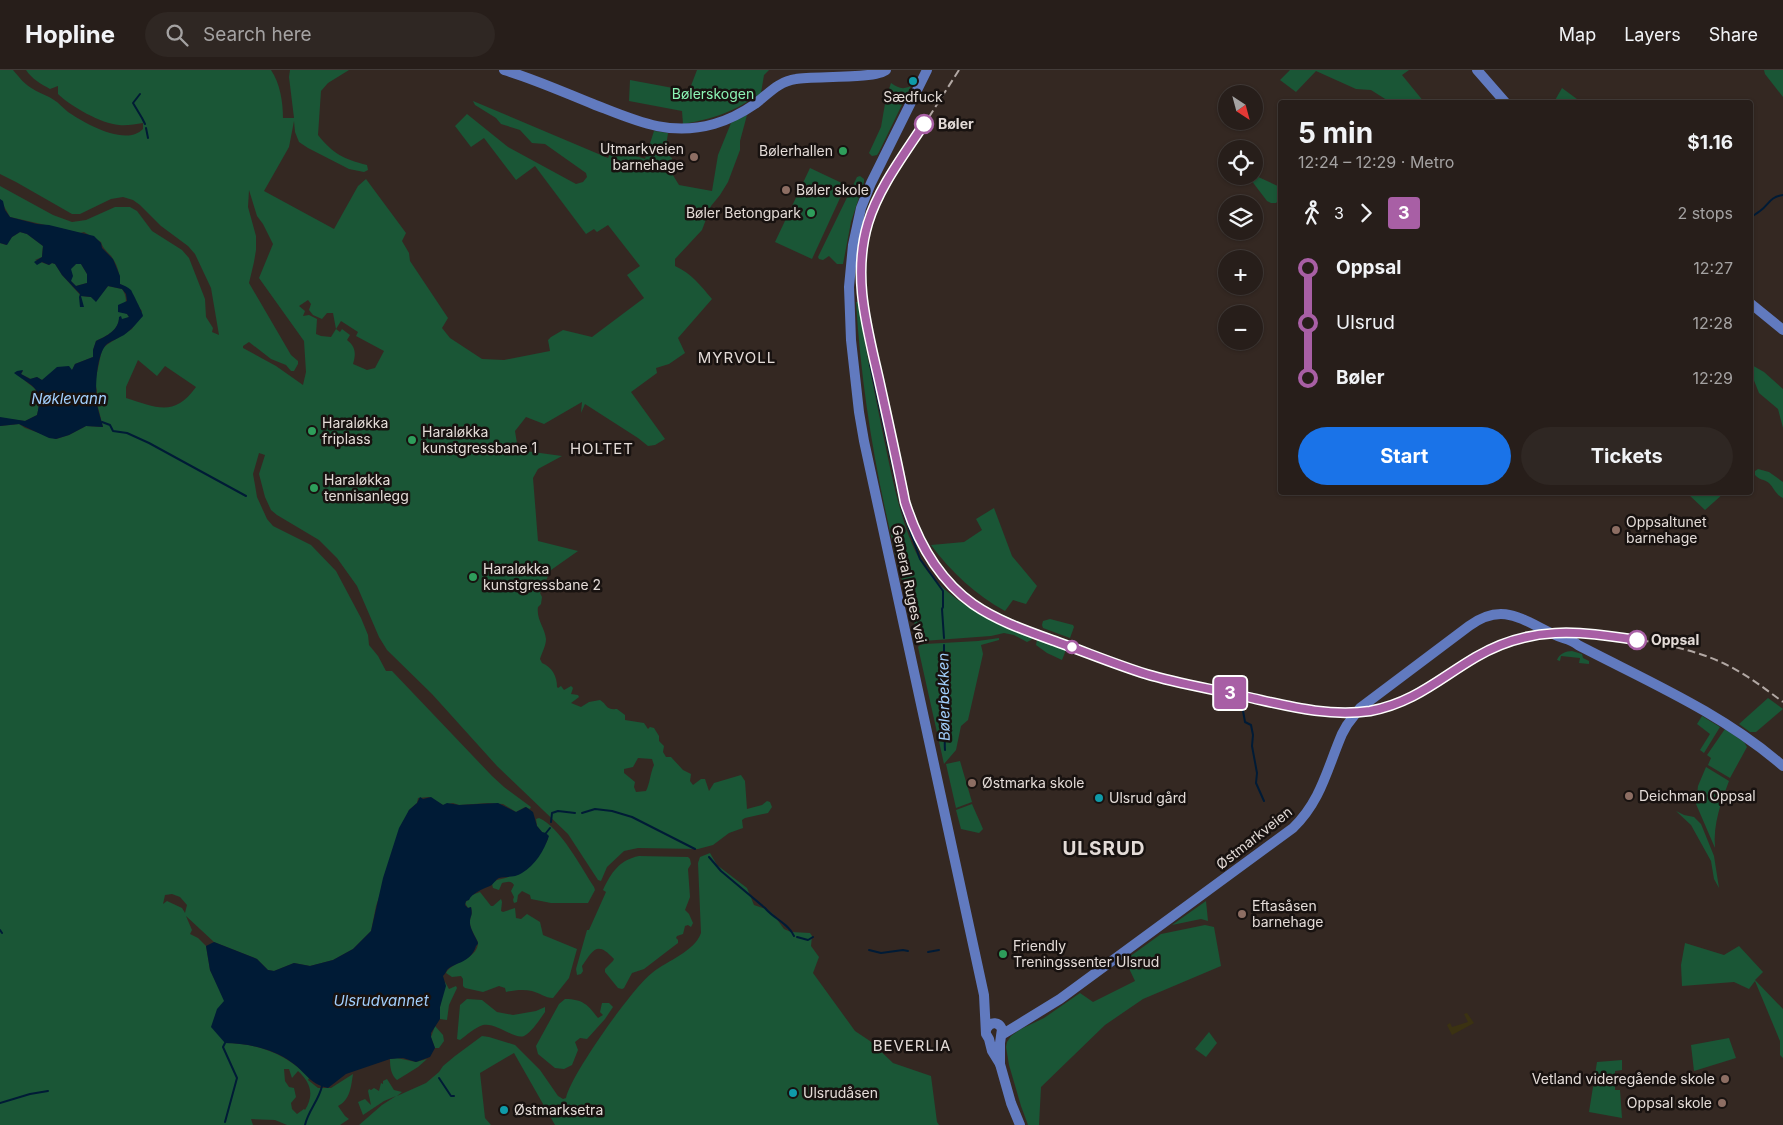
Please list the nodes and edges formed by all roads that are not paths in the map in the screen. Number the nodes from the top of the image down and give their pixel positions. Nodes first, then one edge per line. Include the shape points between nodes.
1 (504, 70) edge
2 (886, 70) edge
3 (927, 70) edge
4 (1477, 70) edge
5 (1503, 100) edge
6 (1753, 305) edge
7 (1783, 330) edge
8 (1783, 766) edge
9 (984, 994) junction
10 (1000, 1030) junction
11 (988, 1033) junction
12 (1000, 1064) junction
13 (1020, 1125) edge

1 - 2 street via 635,121 675,128 702,126 730,118 783,82 875,74
3 - 9 street, General Ruges vei via 873,179 858,220 850,276 852,340 864,441
4 - 5 street
6 - 7 street
8 - 10 street, Østmarkveien via 1710,712 1578,644 1568,644 1514,615 1499,613 1478,619 1356,713 1342,734 1316,799 1293,828 1060,999 1025,1020 1018,1020
9 - 10 street, General Ruges vei
9 - 11 street, General Ruges vei
10 - 11 street via 991,1024
10 - 11 street via 996,1040
10 - 12 street
11 - 12 street, General Ruges vei via 992,1052
12 - 13 street

